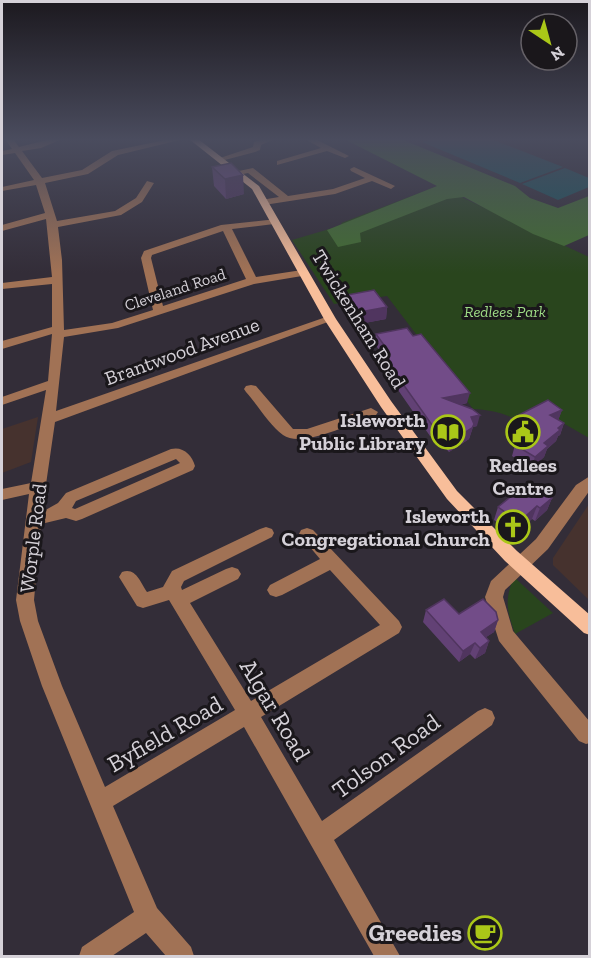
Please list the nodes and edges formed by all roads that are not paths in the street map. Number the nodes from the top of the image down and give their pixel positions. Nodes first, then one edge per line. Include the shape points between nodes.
1 (150, 183) dead end
2 (39, 184) edge
3 (54, 184) edge
4 (252, 184) edge
5 (267, 184) edge
6 (356, 184) edge
7 (386, 184) edge
8 (391, 186) dead end
9 (42, 188) junction
10 (2, 189) edge
11 (287, 199) junction
12 (264, 202) junction
13 (51, 220) junction
14 (274, 221) junction
15 (226, 227) junction
16 (2, 228) edge
17 (302, 273) junction
18 (57, 280) junction
19 (252, 281) junction
20 (2, 286) edge
21 (159, 312) junction
22 (330, 319) junction
23 (57, 331) junction
24 (2, 345) edge
25 (54, 383) junction
26 (251, 389) dead end
27 (2, 401) edge
28 (370, 412) dead end
29 (49, 419) junction
30 (590, 481) edge
31 (39, 487) junction
32 (2, 494) edge
33 (69, 512) junction
34 (43, 521) junction
35 (266, 533) dead end
36 (307, 534) dead end
37 (331, 561) junction
38 (519, 563) junction
39 (232, 574) dead end
40 (128, 577) dead end
41 (276, 590) dead end
42 (177, 595) junction
43 (590, 627) edge
44 (249, 715) junction
45 (485, 718) dead end
46 (586, 734) dead end
47 (100, 802) junction
48 (318, 837) junction
49 (148, 917) junction
50 (91, 957) edge
51 (182, 957) edge
52 (388, 957) edge

1 - 13 street via 139,200 118,213
2 - 9 street
3 - 9 street
4 - 12 main road, Twickenham Road
5 - 11 street
6 - 11 street
7 - 8 street
9 - 10 street
9 - 13 street, Worple Road
11 - 12 street
12 - 14 main road, Twickenham Road
13 - 16 street
13 - 18 street, Worple Road
14 - 15 street
14 - 17 main road, Twickenham Road
15 - 19 street
15 - 21 street via 148,253
17 - 19 street, Cleveland Road
17 - 22 main road, Twickenham Road
18 - 20 street
18 - 23 street, Worple Road
19 - 21 street, Cleveland Road
21 - 23 street, Cleveland Road via 114,326
22 - 29 street, Brantwood Avenue
22 - 38 main road, Twickenham Road via 438,477 483,530
23 - 24 street, Cleveland Road
23 - 25 street, Worple Road
25 - 27 street
25 - 29 street, Worple Road
26 - 28 street via 288,432 297,435
29 - 31 street, Worple Road
30 - 38 street via 542,544
31 - 32 street
31 - 34 street, Worple Road
33 - 33 street via 66,501 76,494 176,453 187,463 188,466
33 - 34 street
34 - 47 street, Worple Road via 25,600 29,621
35 - 42 street via 178,576 171,587
36 - 37 street, Byfield Road
37 - 41 street
37 - 44 street, Byfield Road via 393,627
38 - 43 main road, Twickenham Road
38 - 46 street via 497,586 494,597 505,634
39 - 42 street
40 - 42 street via 143,601
42 - 44 street, Algar Road
44 - 47 street, Byfield Road
44 - 48 street, Algar Road
45 - 48 street, Tolson Road
47 - 49 street, Worple Road
48 - 52 street, Algar Road
49 - 50 street
49 - 51 street, Worple Road

